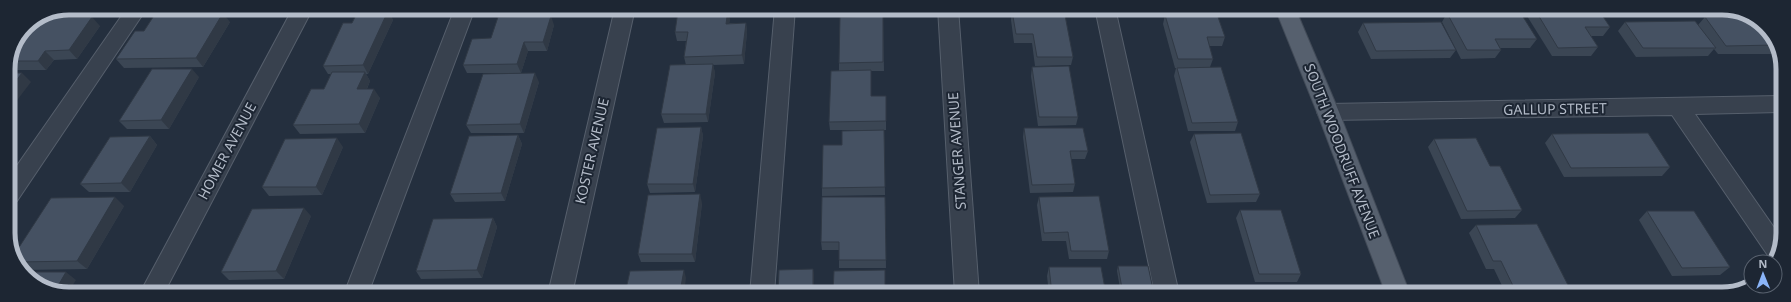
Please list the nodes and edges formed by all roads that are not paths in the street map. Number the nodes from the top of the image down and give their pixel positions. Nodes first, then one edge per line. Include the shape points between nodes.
1 (132, 15) edge
2 (299, 15) edge
3 (462, 15) edge
4 (623, 15) edge
5 (784, 15) edge
6 (948, 15) edge
7 (1107, 15) edge
8 (1288, 15) edge
9 (1776, 104) edge
10 (1678, 107) junction
11 (1328, 112) junction
12 (15, 185) edge
13 (1774, 246) edge
14 (156, 287) edge
15 (359, 287) edge
16 (562, 287) edge
17 (763, 287) edge
18 (966, 287) edge
19 (1165, 287) edge
20 (1395, 287) edge

1 - 12 street
2 - 14 street, HOMER AVENUE
3 - 15 street
4 - 16 street, KOSTER AVENUE
5 - 17 street
6 - 18 street, STANGER AVENUE
7 - 19 street
8 - 11 main road, SOUTH WOODRUFF AVENUE
9 - 10 street, GALLUP STREET
10 - 11 street, GALLUP STREET
10 - 13 street
11 - 20 main road, SOUTH WOODRUFF AVENUE

